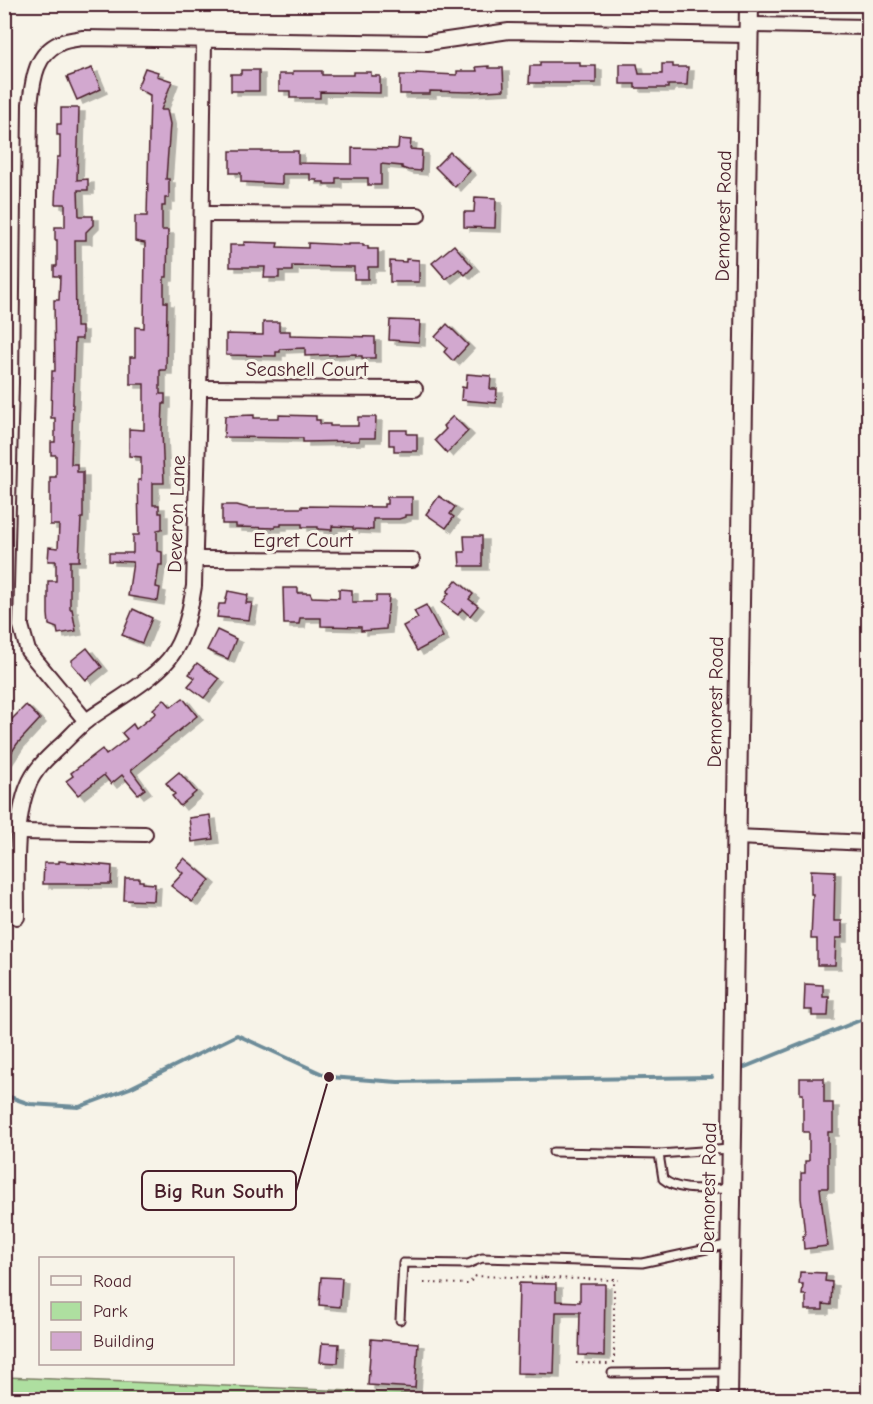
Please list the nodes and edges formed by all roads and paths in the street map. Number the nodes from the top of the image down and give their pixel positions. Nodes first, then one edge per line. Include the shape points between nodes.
1 (749, 4) edge
2 (868, 27) edge
3 (748, 30) junction
4 (204, 41) junction
5 (202, 214) junction
6 (418, 215) dead end
7 (199, 388) junction
8 (415, 389) dead end
9 (194, 560) junction
10 (412, 560) dead end
11 (86, 721) junction
12 (20, 832) junction
13 (145, 834) dead end
14 (736, 837) junction
15 (868, 843) edge
16 (16, 917) dead end
17 (731, 1149) junction
18 (553, 1152) dead end
19 (659, 1154) junction
20 (731, 1188) junction
21 (730, 1244) junction
22 (544, 1277) junction
23 (614, 1279) junction
24 (619, 1280) dead end
25 (424, 1282) dead end
26 (544, 1284) dead end
27 (400, 1320) dead end
28 (576, 1363) dead end
29 (728, 1372) junction
30 (612, 1373) dead end
31 (728, 1400) edge

1 - 3 street, Demorest Road
2 - 3 street
3 - 4 street via 509,31 427,43
3 - 14 street, Demorest Road
4 - 5 street, Deveron Lane
4 - 11 street via 83,38 60,43 36,66 30,104 21,626 28,651
5 - 6 street
5 - 7 street, Deveron Lane
7 - 8 street, Seashell Court
7 - 9 street, Deveron Lane
9 - 10 street, Egret Court
9 - 11 street, Deveron Lane via 190,611 182,637 169,659
11 - 12 street, Deveron Lane via 28,784
12 - 13 street
12 - 16 street, Deveron Lane
14 - 15 street
14 - 17 street, Demorest Road
17 - 19 lane
17 - 20 street, Demorest Road
18 - 19 lane
19 - 20 lane via 663,1179 669,1184 684,1188
20 - 21 street, Demorest Road
21 - 27 lane via 642,1263 482,1258 468,1264 403,1263
21 - 29 street, Demorest Road
22 - 23 path
22 - 25 path via 476,1276 468,1284
22 - 26 path
23 - 24 path
23 - 28 path via 614,1364
29 - 30 lane
29 - 31 street, Demorest Road

